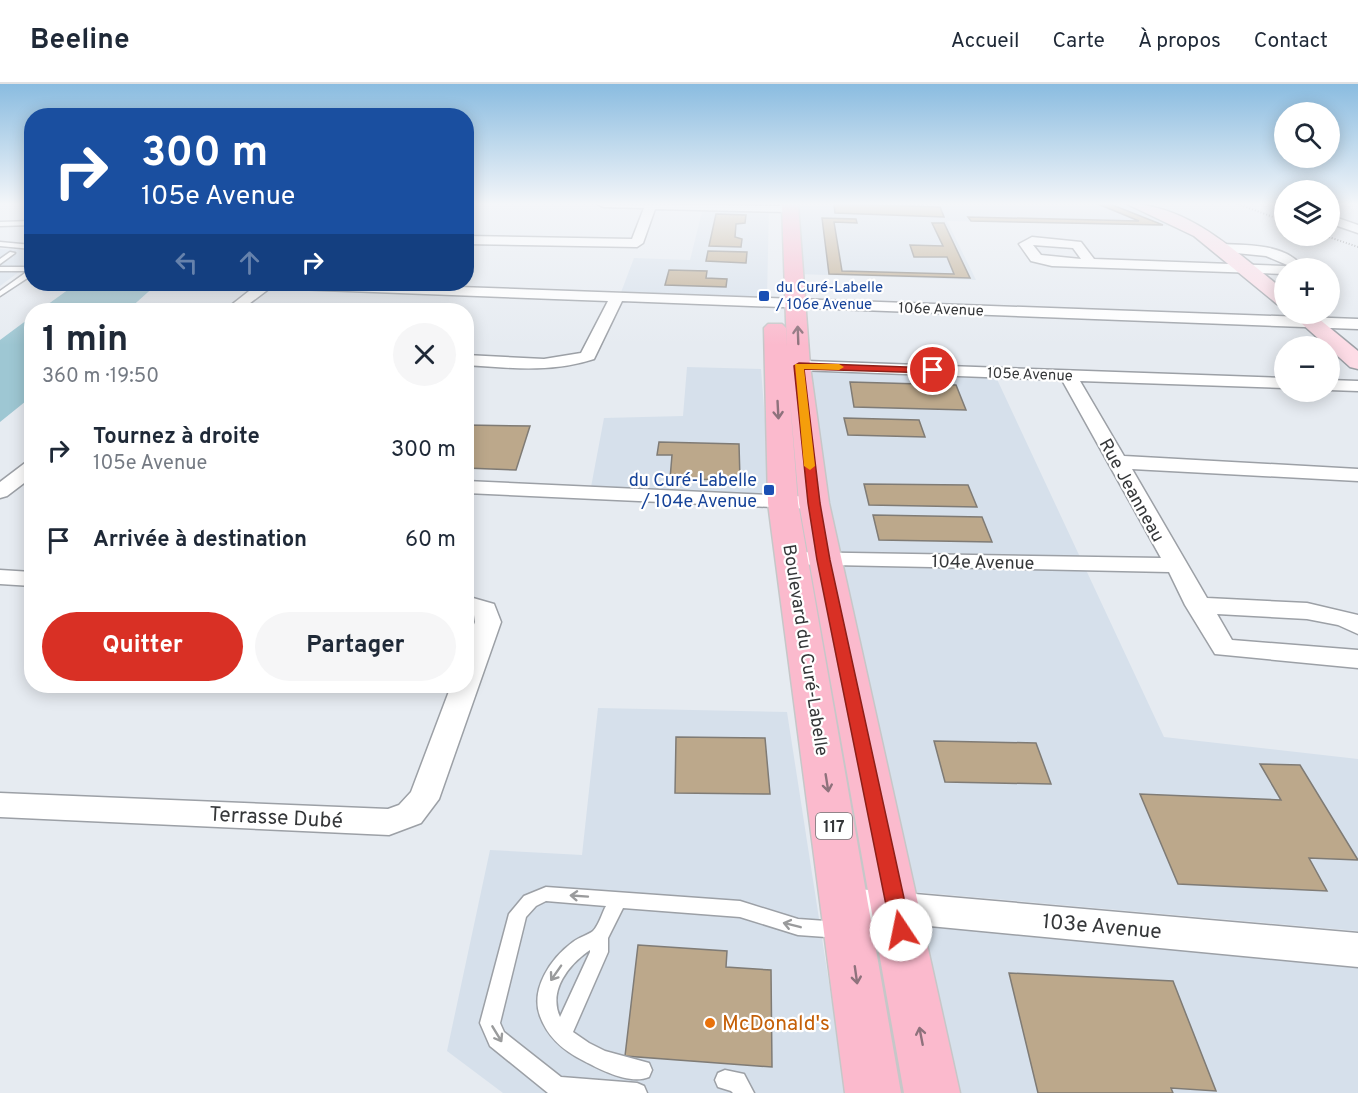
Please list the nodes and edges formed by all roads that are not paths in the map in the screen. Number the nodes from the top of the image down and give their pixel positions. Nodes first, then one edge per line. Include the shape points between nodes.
1 (784, 251) edge
2 (1225, 251) edge
3 (1243, 251) edge
4 (12, 253) dead end
5 (1283, 258) edge
6 (0, 262) edge
7 (1090, 263) dead end
8 (1246, 268) junction
9 (0, 269) edge
10 (24, 269) edge
11 (1274, 269) edge
12 (24, 275) edge
13 (257, 291) edge
14 (458, 291) edge
15 (1274, 292) edge
16 (0, 294) edge
17 (617, 297) junction
18 (241, 303) edge
19 (786, 303) junction
20 (1274, 317) edge
21 (1340, 322) edge
22 (1313, 324) edge
23 (1358, 324) edge
24 (474, 360) edge
25 (1358, 362) edge
26 (787, 365) junction
27 (1068, 375) junction
28 (1274, 383) edge
29 (1340, 385) edge
30 (1358, 386) edge
31 (1117, 462) junction
32 (24, 473) edge
33 (1358, 475) edge
34 (474, 487) edge
35 (0, 492) edge
36 (783, 502) junction
37 (814, 503) junction
38 (807, 559) junction
39 (1174, 565) junction
40 (0, 577) edge
41 (24, 578) edge
42 (1197, 605) junction
43 (474, 607) edge
44 (1358, 626) edge
45 (1358, 659) edge
46 (474, 660) edge
47 (462, 693) edge
48 (0, 805) edge
49 (619, 899) junction
50 (897, 907) junction
51 (848, 917) junction
52 (599, 937) junction
53 (1358, 950) edge
54 (562, 1034) junction
55 (642, 1070) dead end
56 (725, 1080) dead end
57 (556, 1090) edge
58 (637, 1093) edge
59 (744, 1093) edge
60 (873, 1093) edge
61 (932, 1093) edge

1 - 19 main road, Boulevard du Curé-Labelle / 117
2 - 8 street
3 - 5 street
4 - 6 lane
7 - 8 street
8 - 11 street
8 - 15 street
9 - 10 lane
12 - 16 lane
13 - 18 street
14 - 17 street, 106e Avenue
17 - 19 street, 106e Avenue
17 - 24 street via 588,356 554,364
19 - 20 street, 106e Avenue
19 - 26 main road, Boulevard du Curé-Labelle / 117
21 - 23 street, 106e Avenue
22 - 25 street
26 - 27 street, 105e Avenue
26 -> 36 main road, Boulevard du Curé-Labelle / 117
26 - 37 main road, Boulevard du Curé-Labelle / 117
27 - 28 street, 105e Avenue
27 - 31 street, Rue Jeanneau
29 - 30 street
31 - 33 street
31 - 39 street, Rue Jeanneau
32 - 35 street
34 - 36 street
36 - 37 street
36 - 38 main road, Boulevard du Curé-Labelle / 117
37 - 38 main road, Boulevard du Curé-Labelle / 117
38 - 39 street, 104e Avenue
38 - 50 main road, Boulevard du Curé-Labelle / 117
38 -> 51 main road, Boulevard du Curé-Labelle / 117
39 - 42 street, Rue Jeanneau
40 - 41 street
42 - 44 street via 1329,613
42 - 45 street, Rue Jeanneau via 1224,648
43 - 46 street via 485,610 488,622
47 - 48 street, Terrasse Dubé via 424,799 410,814 388,822
51 -> 49 lane via 798,927 740,909
49 - 52 lane
49 -> 57 lane via 546,894 535,896 518,914 490,1023 497,1039
50 - 51 street, 103e Avenue
50 - 53 street, 103e Avenue
61 -> 50 main road, Boulevard du Curé-Labelle / 117
51 -> 60 main road, Boulevard du Curé-Labelle / 117
52 - 54 lane via 599,952
52 -> 54 lane via 579,945 555,972 545,991 543,1007
54 - 55 lane via 585,1054
56 - 59 lane via 737,1081
57 - 58 lane

